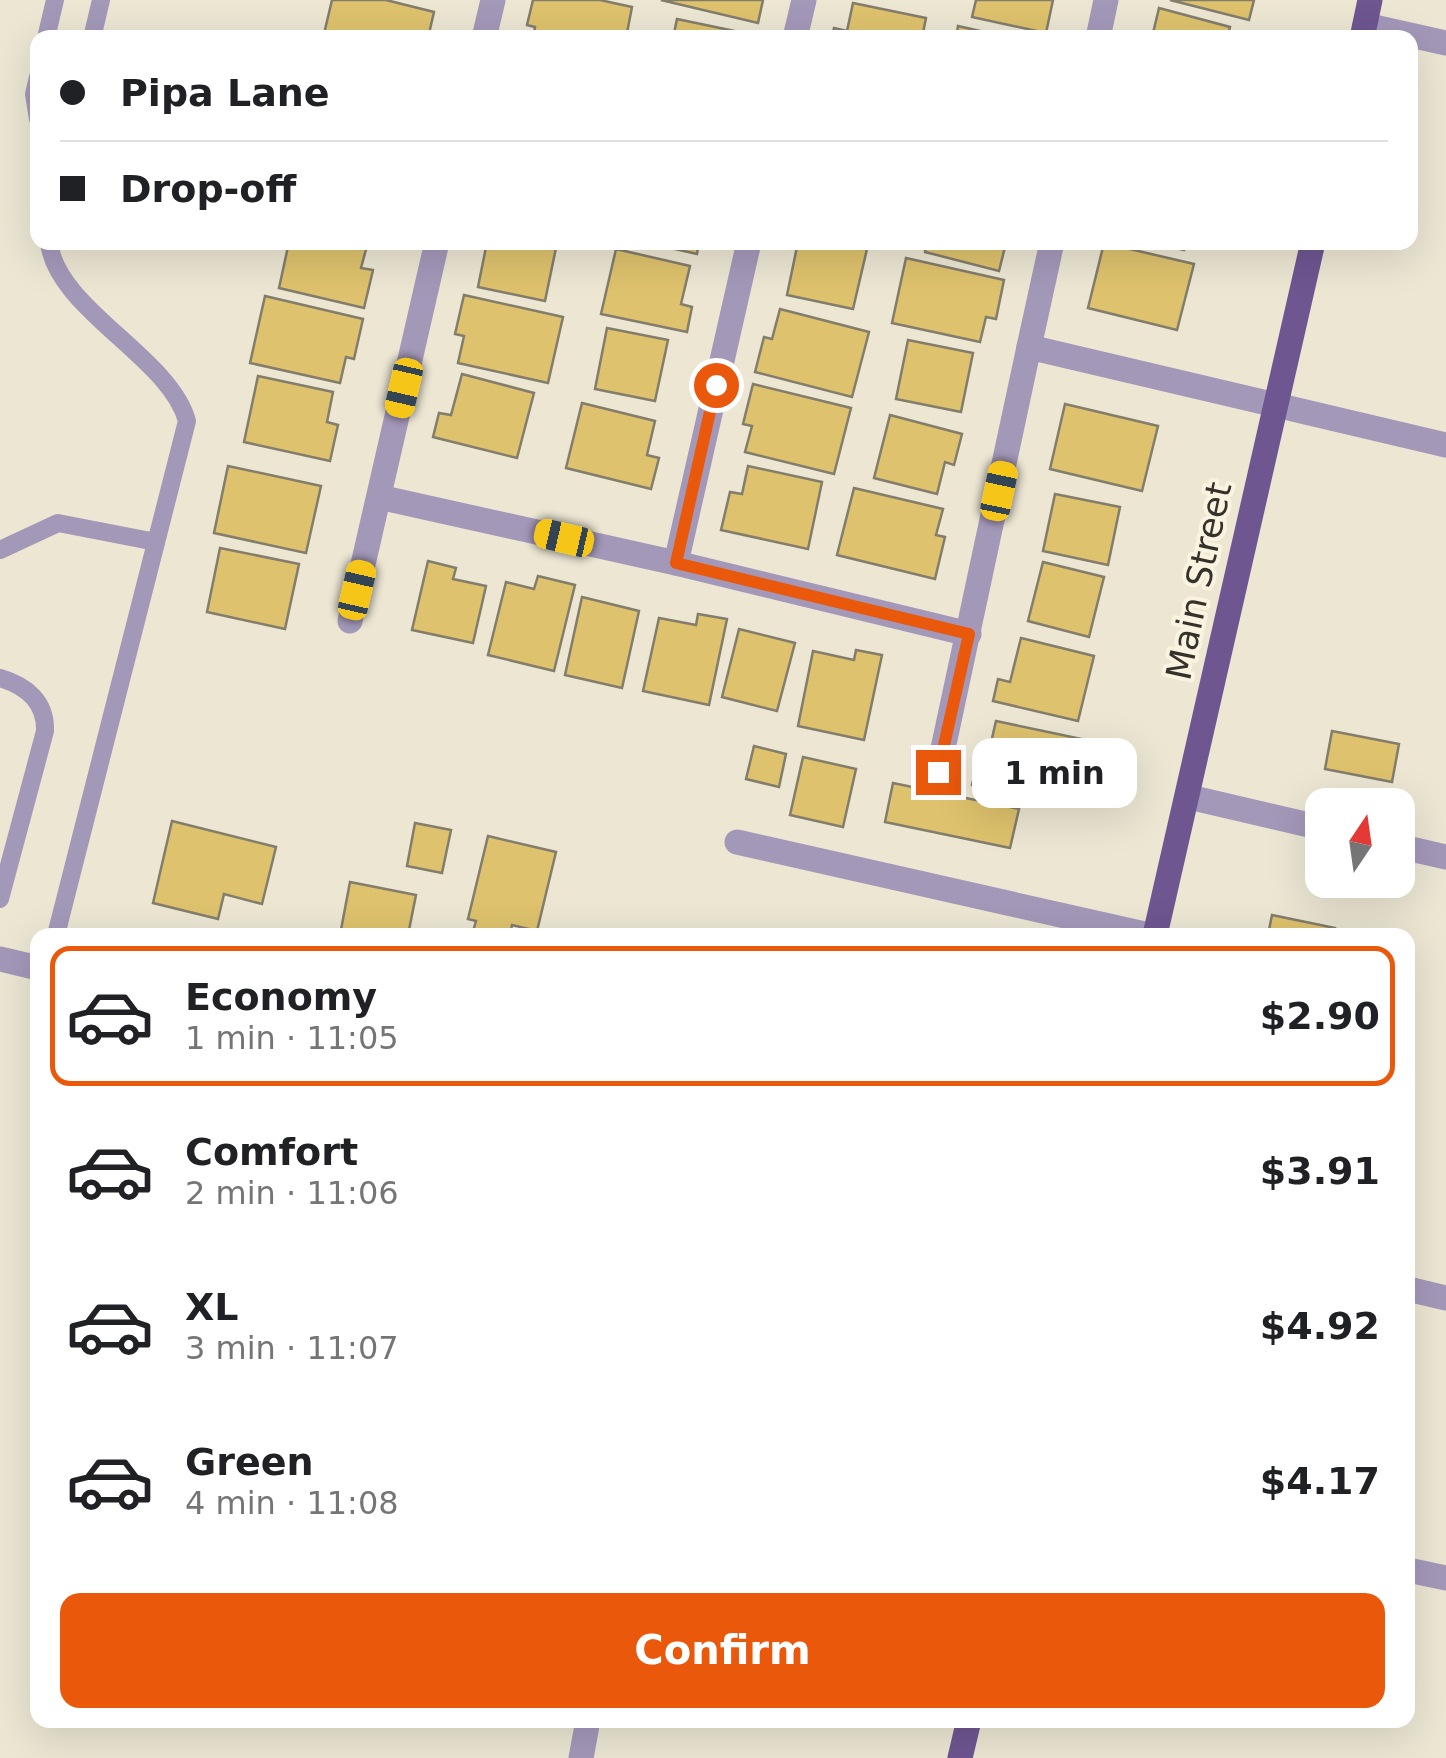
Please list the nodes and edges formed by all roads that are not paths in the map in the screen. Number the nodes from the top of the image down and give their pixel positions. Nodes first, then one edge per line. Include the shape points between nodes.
1 (55, 0) edge
2 (100, 0) edge
3 (493, 0) edge
4 (804, 0) edge
5 (1106, 0) edge
6 (1365, 21) edge
7 (48, 30) edge
8 (94, 30) edge
9 (486, 30) edge
10 (797, 30) edge
11 (1100, 30) edge
12 (1398, 30) edge
13 (1418, 35) edge
14 (1446, 43) edge
15 (50, 250) edge
16 (435, 250) edge
17 (746, 250) edge
18 (1050, 250) edge
19 (1311, 250) edge
20 (1029, 348) junction
21 (1274, 406) junction
22 (1446, 445) edge
23 (379, 497) junction
24 (156, 542) junction
25 (0, 550) edge
26 (676, 563) junction
27 (350, 621) dead end
28 (969, 634) junction
29 (0, 678) edge
30 (938, 772) dead end
31 (1189, 797) junction
32 (1305, 824) edge
33 (736, 842) dead end
34 (1415, 850) edge
35 (1446, 857) edge
36 (0, 899) edge
37 (58, 928) edge
38 (1121, 928) edge
39 (1154, 928) edge
40 (0, 960) edge
41 (30, 966) edge
42 (1415, 1291) edge
43 (1446, 1298) edge
44 (1415, 1571) edge
45 (1446, 1578) edge
46 (587, 1728) edge
47 (967, 1728) edge
48 (581, 1758) edge
49 (960, 1758) edge

1 - 7 lane
2 - 8 lane
3 - 9 street
4 - 10 street
5 - 11 street
6 - 12 street
13 - 14 street
15 - 24 lane via 51,264 182,402 187,421
16 - 23 street
17 - 26 street
18 - 20 street
19 - 21 main road, Main Street
20 - 21 street
20 - 28 street
21 - 22 street
21 - 31 main road, Main Street
23 - 26 street
23 - 27 street
24 - 25 lane via 58,523
24 - 37 lane
26 - 28 street
28 - 30 street
29 - 36 lane via 43,707 45,731
31 - 32 street
31 - 39 main road, Main Street
33 - 38 street
34 - 35 street
40 - 41 street
42 - 43 street
44 - 45 street
46 - 48 street
47 - 49 main road

